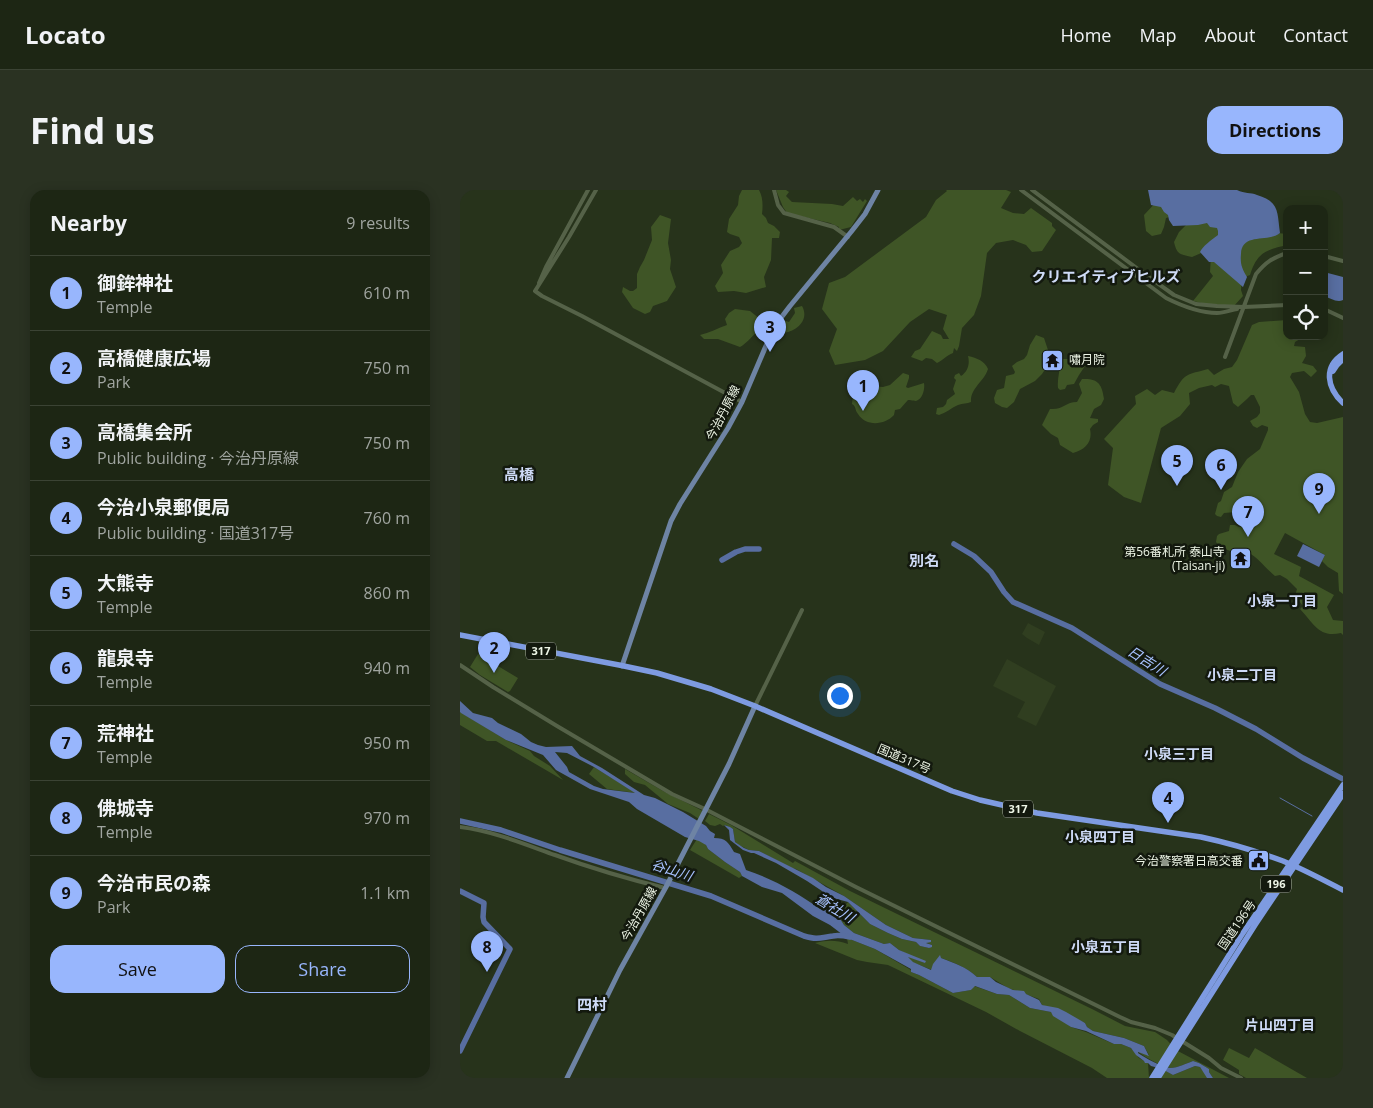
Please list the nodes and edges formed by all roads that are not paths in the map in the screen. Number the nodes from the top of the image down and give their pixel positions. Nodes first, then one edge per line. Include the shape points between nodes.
1 (588, 190) edge
2 (596, 190) edge
3 (774, 190) edge
4 (878, 190) edge
5 (1021, 190) edge
6 (1032, 190) edge
7 (848, 237) junction
8 (1283, 254) edge
9 (1328, 257) edge
10 (1343, 261) edge
11 (535, 291) junction
12 (1283, 305) edge
13 (1244, 307) junction
14 (1328, 310) edge
15 (1343, 318) edge
16 (1343, 354) edge
17 (1225, 357) dead end
18 (1343, 359) edge
19 (1343, 397) edge
20 (742, 402) junction
21 (1343, 403) edge
22 (802, 610) dead end
23 (460, 635) edge
24 (460, 665) edge
25 (622, 666) junction
26 (756, 706) junction
27 (1343, 785) edge
28 (1343, 794) edge
29 (705, 810) junction
30 (460, 827) edge
31 (1292, 865) junction
32 (666, 888) junction
33 (1343, 890) edge
34 (1213, 984) junction
35 (567, 1078) edge
36 (1152, 1078) edge
37 (1158, 1078) edge
38 (1241, 1078) edge

1 - 11 street
2 - 11 street
3 - 7 street via 784,213 834,227
4 - 7 main road, 今治丹原線
5 - 13 street via 1166,298 1183,306 1218,313
6 - 13 street via 1174,295 1196,304
7 - 20 main road, 今治丹原線 via 774,327
8 - 13 street via 1264,264 1256,274
9 - 10 street
11 - 20 street
12 - 13 street
13 - 17 street
14 - 15 street
16 - 21 highway via 1333,363 1329,377 1334,393
18 - 19 highway via 1332,377
20 - 25 main road, 今治丹原線 via 669,525
22 - 26 street
23 - 25 highway, 国道317号 / 317
24 - 29 street via 557,726
25 - 26 highway, 国道317号 / 317 via 711,689
26 - 29 main road, 今治丹原線
26 - 31 highway, 国道317号 / 317 via 952,791 980,800 1038,813 1224,842
27 - 31 highway, 国道196号 / 196
28 - 31 highway, 国道196号 / 196
29 - 32 main road, 今治丹原線
29 - 38 street via 1120,1017 1172,1035
30 - 32 street via 498,834 555,855
31 - 33 highway, 国道317号 / 317
31 - 34 highway, 国道196号 / 196
32 - 35 main road, 今治丹原線 via 620,970
34 - 36 highway, 国道196号 / 196
34 - 37 highway, 国道196号 / 196

